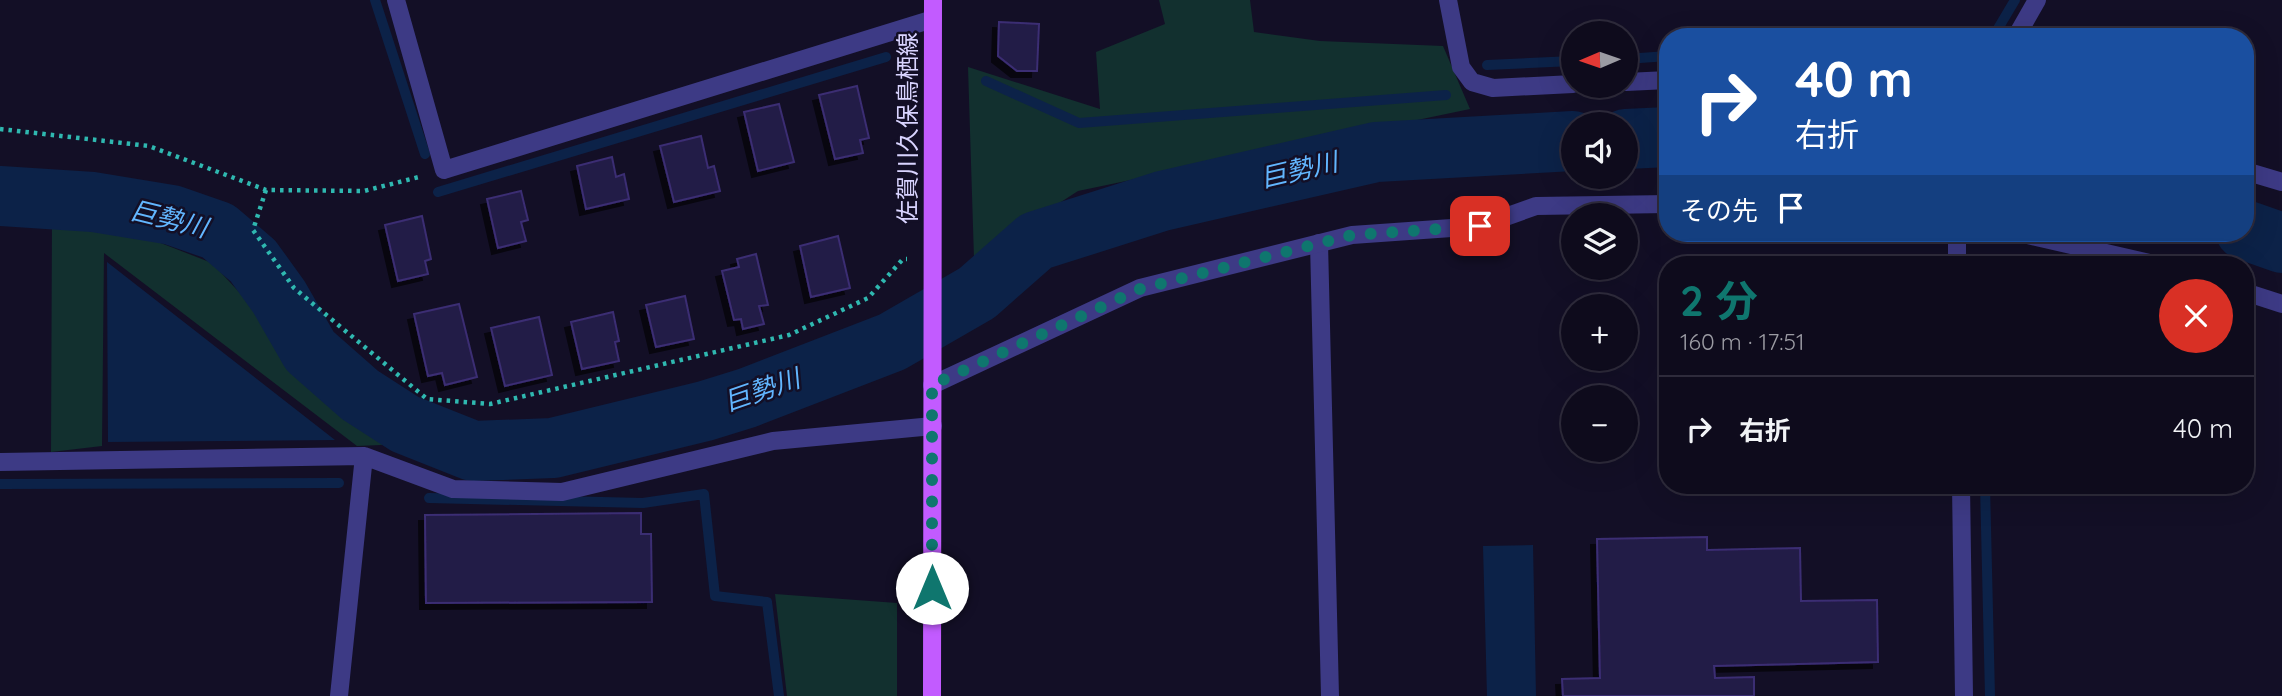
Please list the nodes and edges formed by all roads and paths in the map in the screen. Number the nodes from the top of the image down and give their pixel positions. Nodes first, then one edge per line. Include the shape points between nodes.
1 (396, 0) edge
2 (933, 0) edge
3 (1448, 0) edge
4 (2037, 0) edge
5 (933, 19) junction
6 (2021, 28) edge
7 (1659, 80) edge
8 (1638, 81) edge
9 (1561, 85) edge
10 (0, 129) edge
11 (444, 170) junction
12 (2254, 174) edge
13 (2282, 182) edge
14 (266, 190) junction
15 (1659, 204) edge
16 (2058, 242) edge
17 (1319, 243) junction
18 (2119, 256) edge
19 (933, 257) junction
20 (2254, 295) edge
21 (2282, 304) edge
22 (932, 385) junction
23 (933, 426) junction
24 (364, 456) junction
25 (0, 462) edge
26 (1961, 494) edge
27 (339, 696) edge
28 (932, 696) edge
29 (1330, 696) edge
30 (1964, 696) edge

1 - 11 street
2 - 5 main road, 佐賀川久保鳥栖線
3 - 9 street via 1461,66 1472,82 1493,88
4 - 6 street
5 - 11 street
5 - 19 main road, 佐賀川久保鳥栖線
7 - 8 street
10 - 14 path via 149,146
11 - 14 path via 364,191
12 - 13 street
14 - 19 path via 253,230 294,288 427,399 490,404 789,335 868,298 903,259
15 - 17 street via 1536,206 1480,226 1352,235
16 - 18 street
17 - 22 street via 1140,289
17 - 29 street
19 - 22 main road, 佐賀川久保鳥栖線
20 - 21 street
22 - 23 main road
23 - 24 street via 773,441 562,492 453,489
23 - 28 main road
24 - 25 street
24 - 27 street
26 - 30 street

